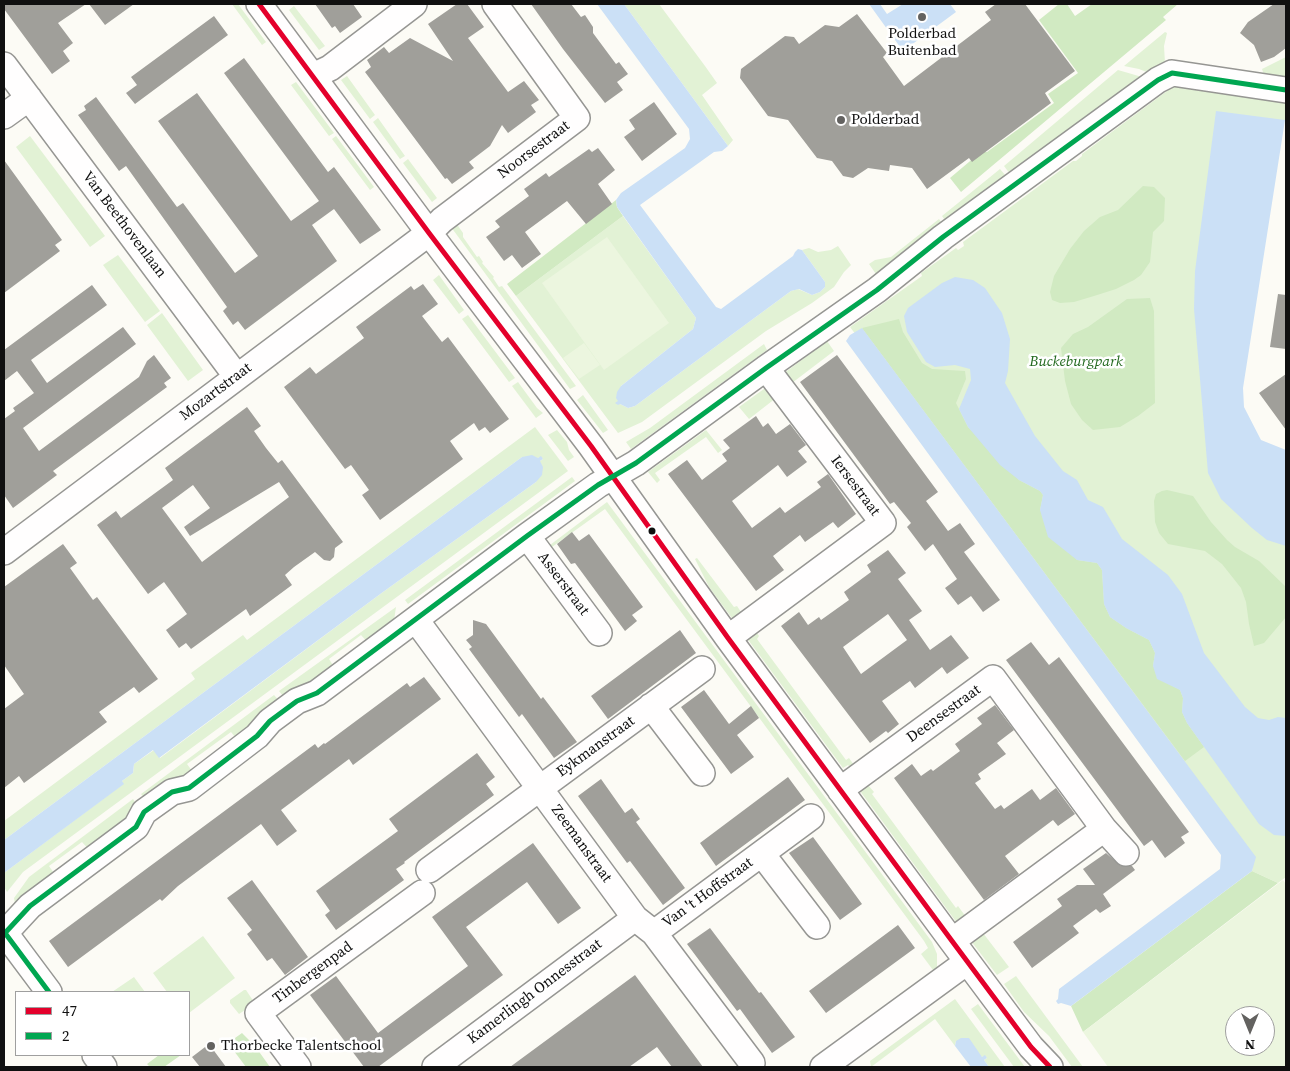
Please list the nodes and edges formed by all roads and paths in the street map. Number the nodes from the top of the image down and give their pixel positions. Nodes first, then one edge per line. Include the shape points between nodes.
1 (259, 4) edge
2 (414, 4) edge
3 (495, 4) edge
4 (4, 66) edge
5 (313, 76) junction
6 (1286, 90) edge
7 (29, 98) junction
8 (4, 116) edge
9 (429, 233) junction
10 (766, 368) junction
11 (237, 377) junction
12 (614, 476) junction
13 (527, 536) junction
14 (4, 552) edge
15 (416, 620) junction
16 (599, 633) dead end
17 (728, 638) junction
18 (702, 669) dead end
19 (651, 706) junction
20 (702, 773) dead end
21 (540, 788) junction
22 (840, 790) junction
23 (811, 817) dead end
24 (1104, 829) junction
25 (1126, 853) dead end
26 (762, 854) junction
27 (644, 925) junction
28 (817, 926) dead end
29 (952, 941) junction
30 (967, 962) junction
31 (48, 991) edge
32 (96, 1056) edge
33 (752, 1063) dead end
34 (832, 1065) edge
35 (104, 1067) edge
36 (298, 1067) edge
37 (435, 1067) edge
38 (1050, 1067) edge

1 - 5 street
2 - 5 street via 330,68
3 - 9 street, Noorsestraat via 577,118
4 - 7 street, Van Beethovenlaan
5 - 9 street
6 - 10 street via 1172,73 1158,80 943,237 878,290
7 - 8 street
7 - 11 street, Van Beethovenlaan
9 - 11 street, Mozartstraat
9 - 12 street
10 - 12 street
10 - 17 street, Iersestraat via 882,523
11 - 14 street, Mozartstraat
12 - 13 street
12 - 17 street
13 - 15 street
13 - 16 street, Asserstraat
15 - 21 street, Zeemanstraat
15 - 31 street via 317,693 297,701 189,788 172,792 144,812 136,827 21,915 5,933
17 - 22 street
18 - 19 street, Eykmanstraat
19 - 20 street, Eykmanstraat
19 - 21 street, Eykmanstraat
21 - 27 street, Zeemanstraat
21 - 36 street, Tinbergenpad via 258,1014
22 - 24 street, Deensestraat via 993,678
22 - 29 street
23 - 26 street, Van 't Hoffstraat
24 - 25 street, Deensestraat
24 - 29 street
26 - 27 street, Van 't Hoffstraat
26 - 28 street, Van 't Hoffstraat
27 - 33 street, Zeemanstraat
27 - 37 street, Kamerlingh Onnesstraat
29 - 30 street
30 - 34 street
30 - 38 street via 1031,1047
32 - 35 street

